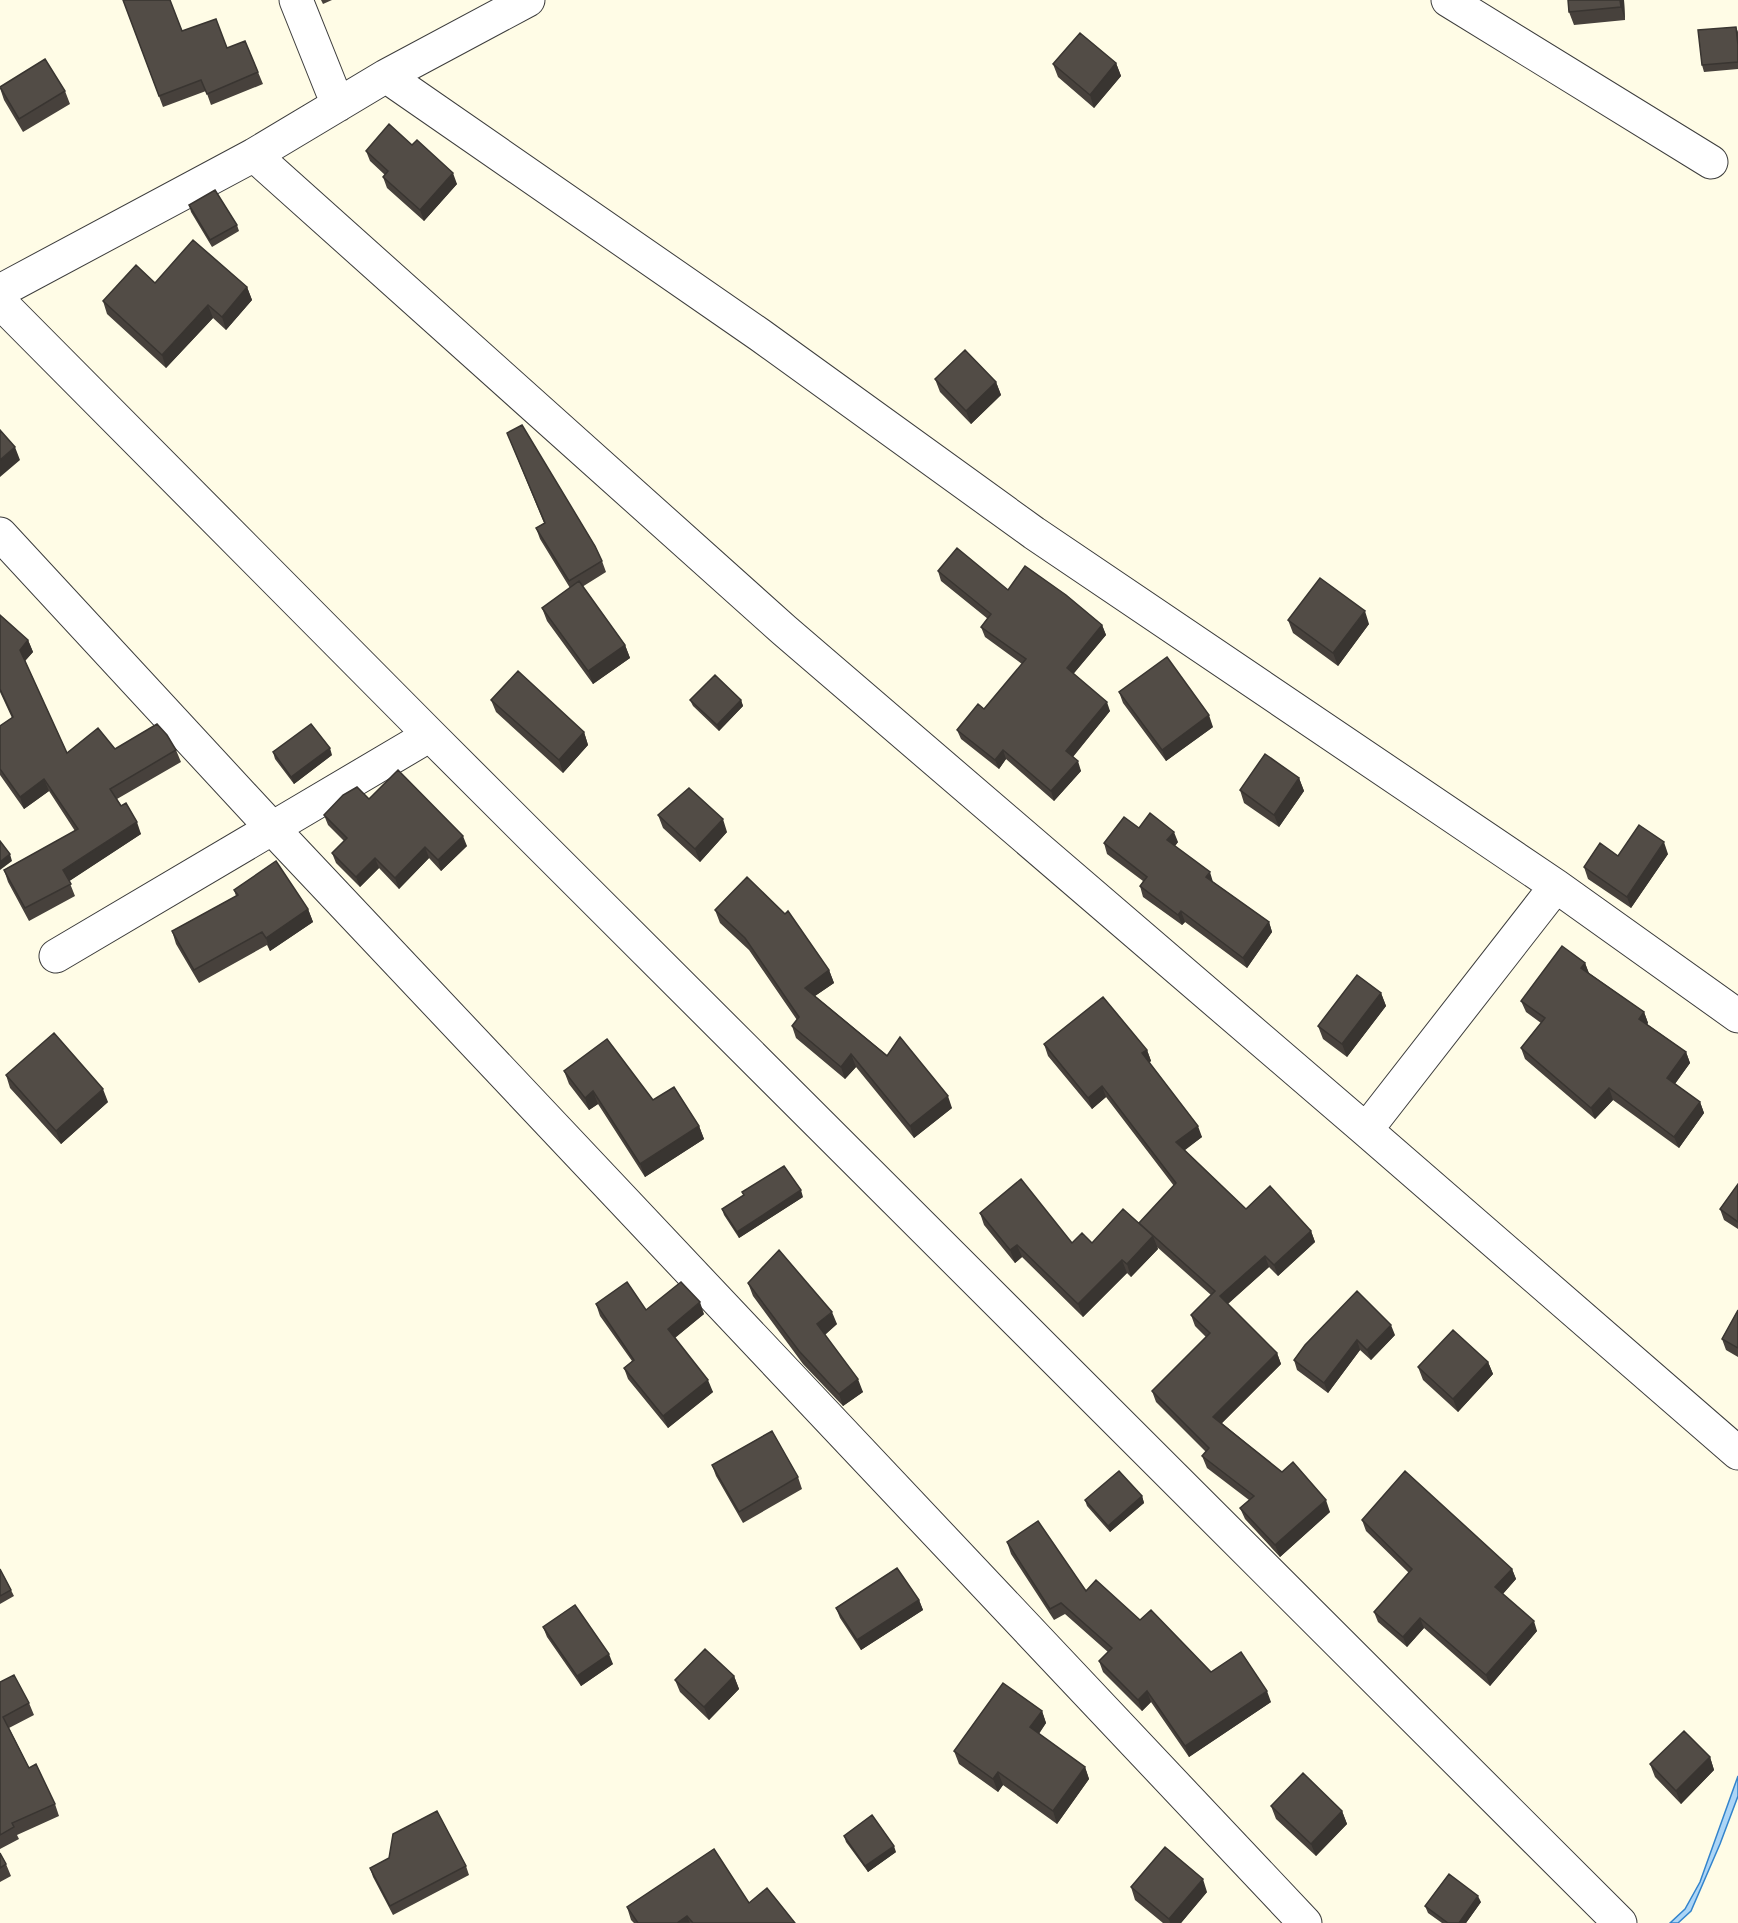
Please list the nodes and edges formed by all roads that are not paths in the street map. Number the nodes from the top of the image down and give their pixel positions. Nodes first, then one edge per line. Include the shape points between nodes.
1 (296, 0) edge
2 (528, 0) edge
3 (1448, 0) edge
4 (386, 76) junction
5 (338, 105) junction
6 (254, 154) junction
7 (1711, 162) dead end
8 (0, 291) edge
9 (0, 302) edge
10 (0, 534) edge
11 (430, 735) junction
12 (272, 828) junction
13 (1556, 886) junction
14 (56, 956) dead end
15 (1738, 1016) edge
16 (1366, 1130) junction
17 (1738, 1453) edge
18 (1305, 1923) edge
19 (1620, 1923) edge

1 - 5 street
2 - 4 street
3 - 7 street
4 - 5 street
4 - 13 street via 760,335 1034,533
5 - 6 street
6 - 8 street
6 - 16 street via 784,630
9 - 11 street
10 - 12 street
11 - 12 street
11 - 19 street
12 - 14 street
12 - 18 street
13 - 15 street
13 - 16 street
16 - 17 street

